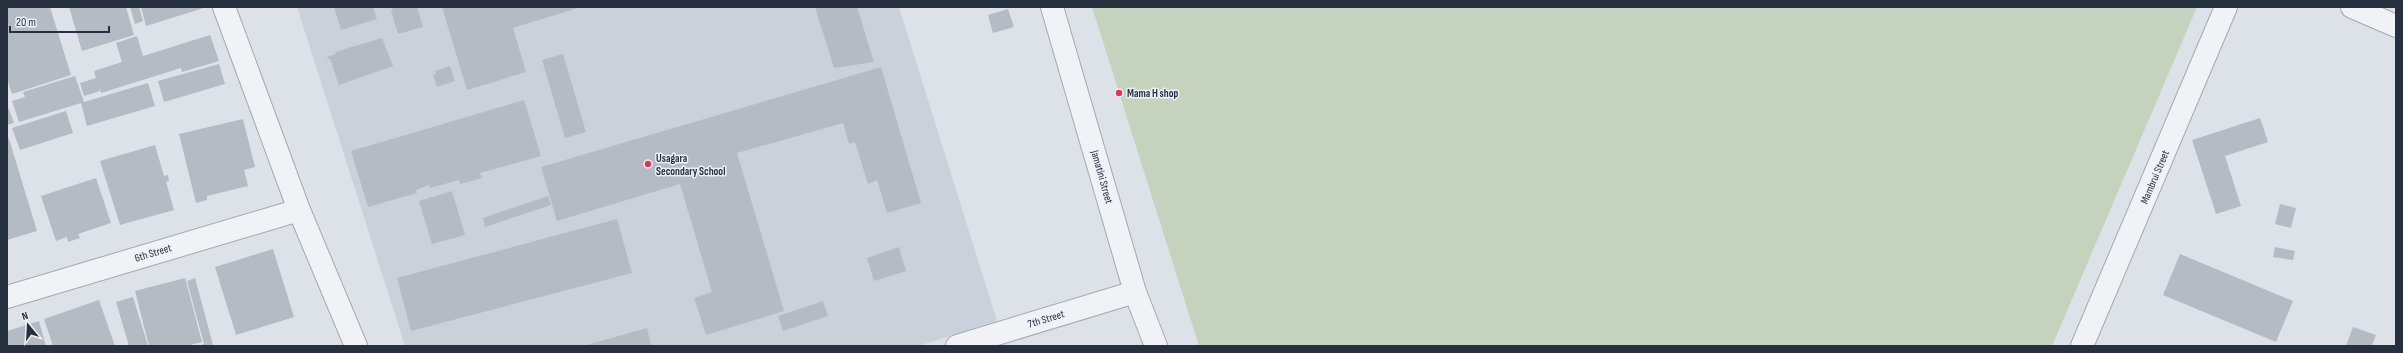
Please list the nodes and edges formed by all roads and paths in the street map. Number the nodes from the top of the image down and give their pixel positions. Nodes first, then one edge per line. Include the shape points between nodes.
1 (224, 7) edge
2 (1052, 7) edge
3 (2226, 7) edge
4 (2352, 7) edge
5 (2396, 26) edge
6 (299, 210) junction
7 (1135, 292) junction
8 (7, 297) edge
9 (356, 346) edge
10 (957, 346) edge
11 (1156, 346) edge
12 (2082, 346) edge

1 - 6 street
2 - 7 street, Jamatini Street
3 - 12 street, Mambrui Street
4 - 5 street
6 - 8 street, 6th Street
6 - 9 street
7 - 10 street, 7th Street
7 - 11 street, Jamatini Street

